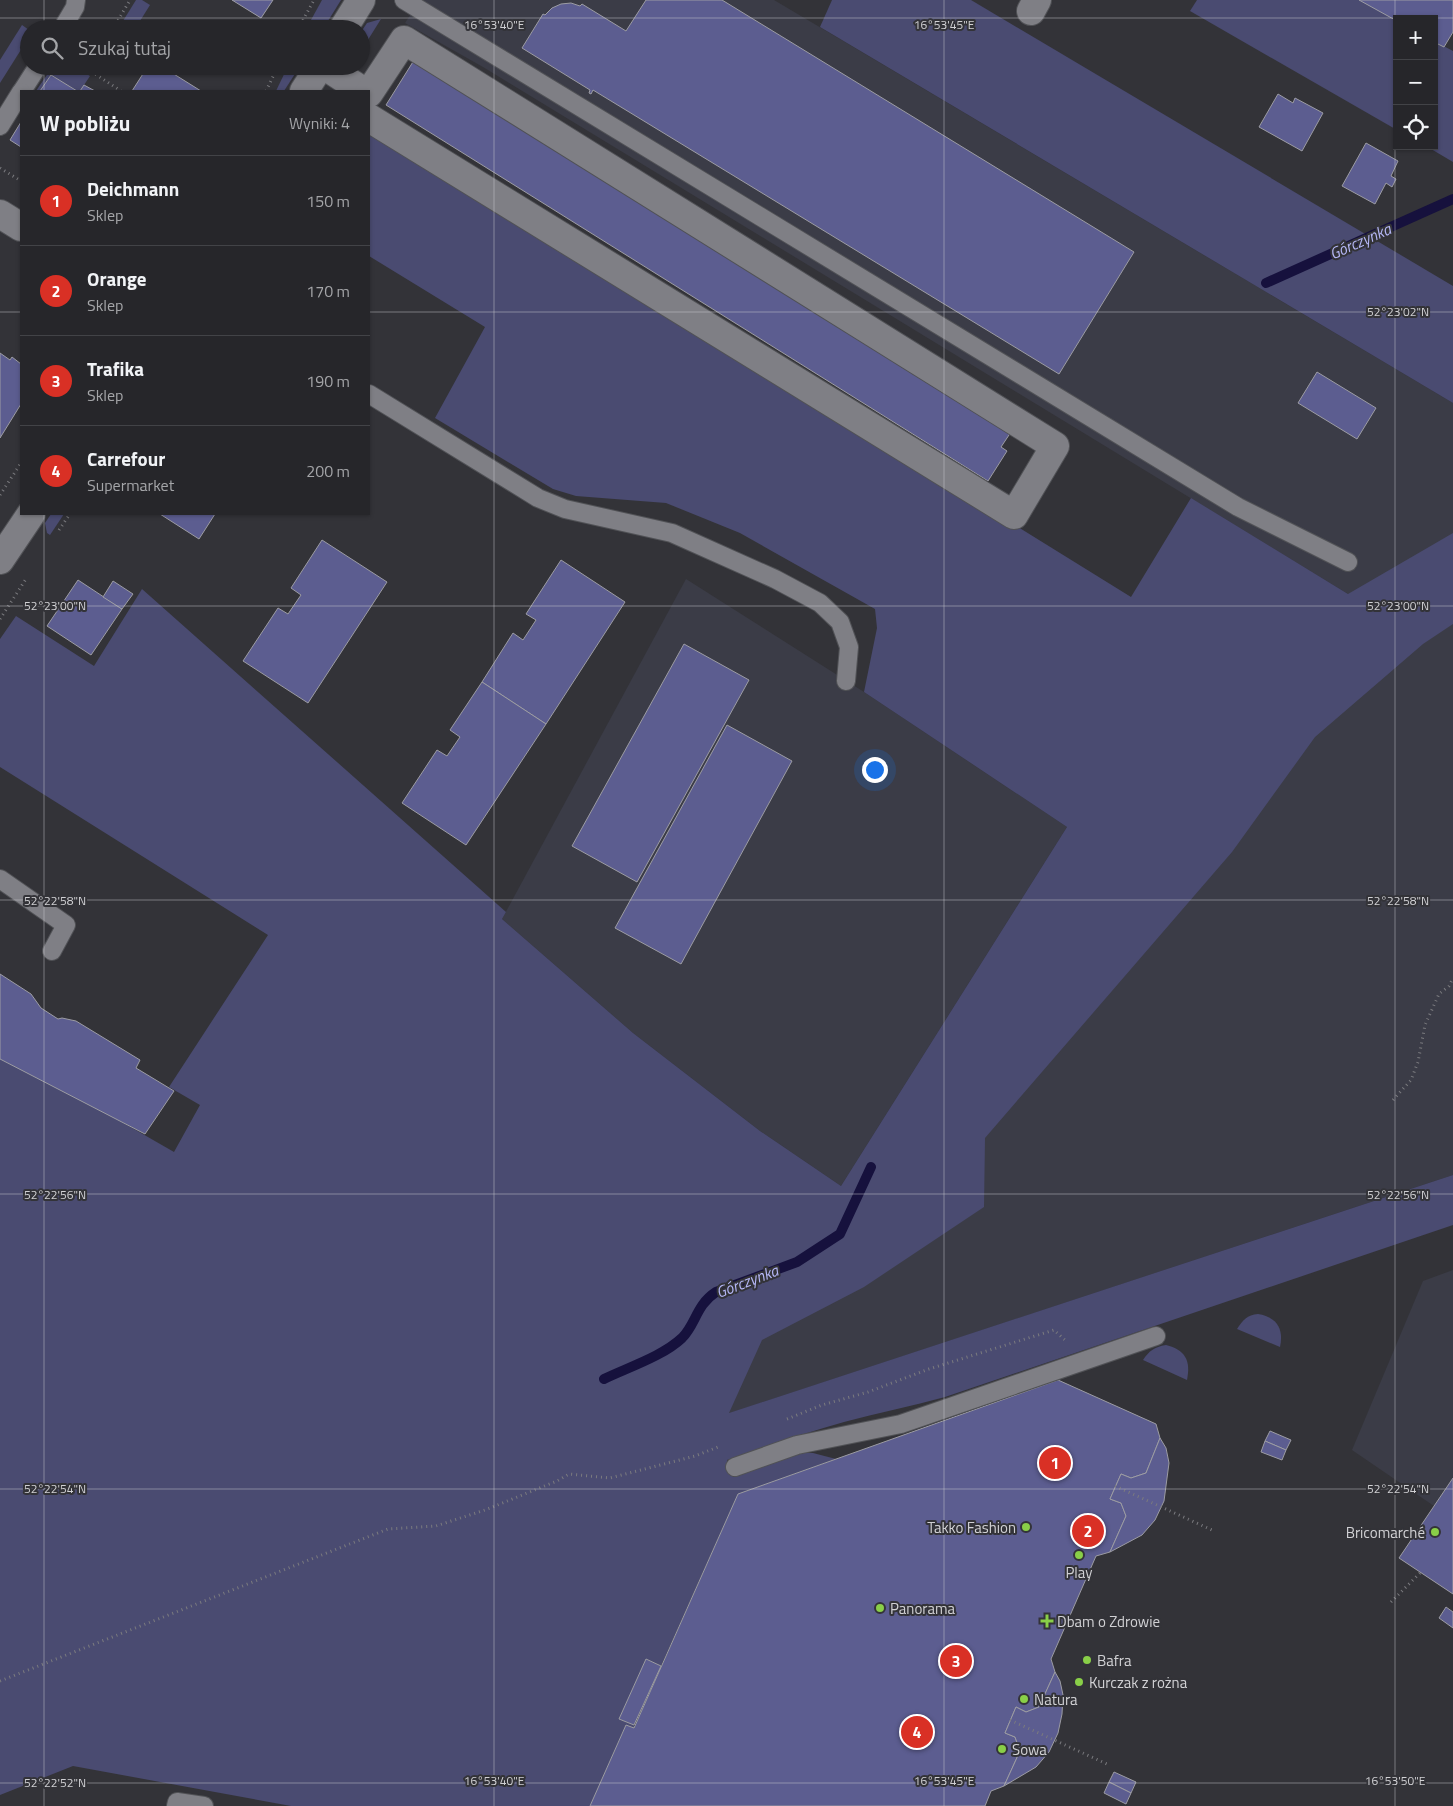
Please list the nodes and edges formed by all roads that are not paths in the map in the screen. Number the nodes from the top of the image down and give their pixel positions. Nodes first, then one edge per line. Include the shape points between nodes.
1 (76, 0) edge
2 (362, 0) edge
3 (404, 0) edge
4 (68, 20) edge
5 (349, 20) edge
6 (32, 75) edge
7 (314, 75) edge
8 (339, 75) edge
9 (22, 90) edge
10 (305, 90) edge
11 (362, 90) edge
12 (370, 91) edge
13 (20, 93) edge
14 (3, 114) edge
15 (370, 119) edge
16 (0, 214) edge
17 (20, 226) edge
18 (370, 395) edge
19 (30, 515) edge
20 (0, 560) edge
21 (1348, 562) dead end
22 (846, 681) dead end
23 (0, 878) edge
24 (52, 951) dead end
25 (1156, 1336) dead end
26 (735, 1467) dead end
27 (176, 1806) edge
28 (204, 1806) edge

1 - 4 lane via 76,7
2 - 5 street
3 - 21 lane via 1238,507
6 - 9 lane
7 - 10 street
8 - 11 street
12 - 15 street via 404,40 1056,446 1014,515
13 - 14 lane
16 - 17 street
18 - 22 lane via 538,498 565,509 672,533 820,602 840,622 849,647
19 - 20 street
23 - 24 lane via 66,924
25 - 26 lane via 900,1424 797,1445
27 - 28 lane via 177,1802

